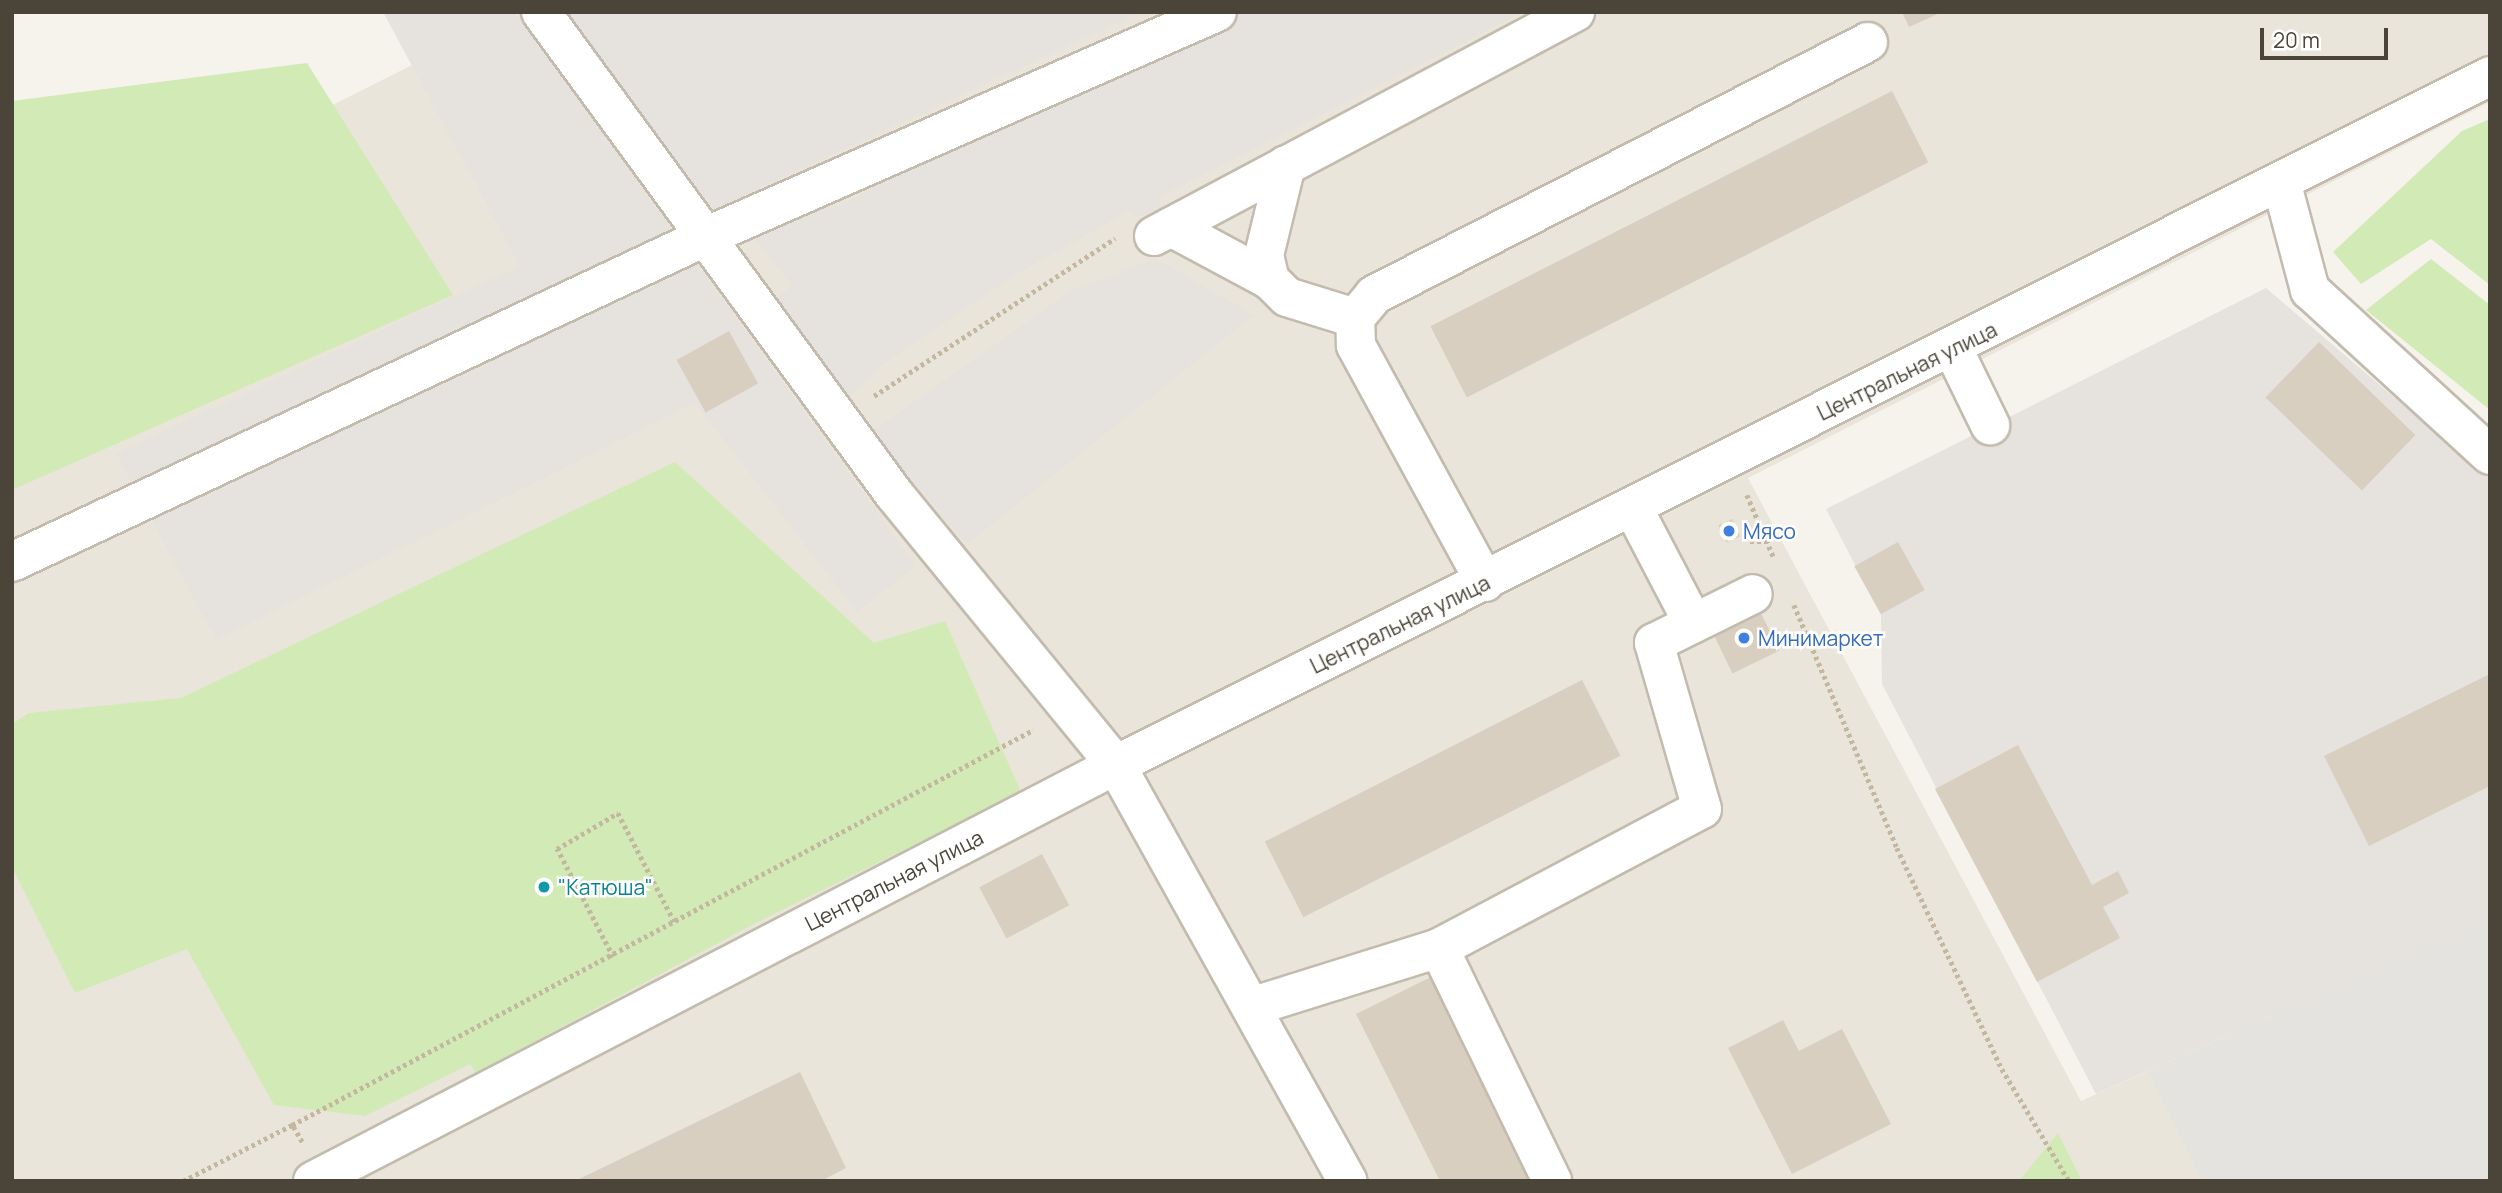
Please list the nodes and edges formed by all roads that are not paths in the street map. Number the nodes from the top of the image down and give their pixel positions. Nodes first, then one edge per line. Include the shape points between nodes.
1 (541, 12) edge
2 (1217, 12) edge
3 (1575, 12) edge
4 (1868, 42) dead end
5 (2490, 76) edge
6 (1286, 166) junction
7 (2281, 185) junction
8 (705, 237) junction
9 (1270, 280) junction
10 (1355, 318) junction
11 (1952, 349) junction
12 (1990, 425) dead end
13 (2490, 455) edge
14 (1633, 509) junction
15 (12, 562) edge
16 (1485, 582) junction
17 (1773, 585) road end
18 (1693, 623) junction
19 (1116, 765) junction
20 (1439, 948) junction
21 (1254, 1006) junction
22 (317, 1179) edge
23 (1348, 1181) edge
24 (1552, 1181) edge

1 - 8 street
2 - 8 street
3 - 6 street
4 - 10 street via 1374,295
5 - 7 street, Центральная улица
6 - 9 street via 1264,255
6 - 9 street via 1162,231
7 - 11 street, Центральная улица
7 - 13 street via 2310,290
8 - 15 street
8 - 19 street via 844,426
9 - 10 street via 1287,297
10 - 16 street via 1356,345
11 - 12 street
11 - 14 street, Центральная улица
14 - 16 street, Центральная улица
14 - 18 street
16 - 19 street, Центральная улица
17 - 18 street
18 - 20 street via 1654,643 1702,808
19 - 21 street
19 - 22 street, Центральная улица
20 - 21 street
20 - 24 street
21 - 23 street

